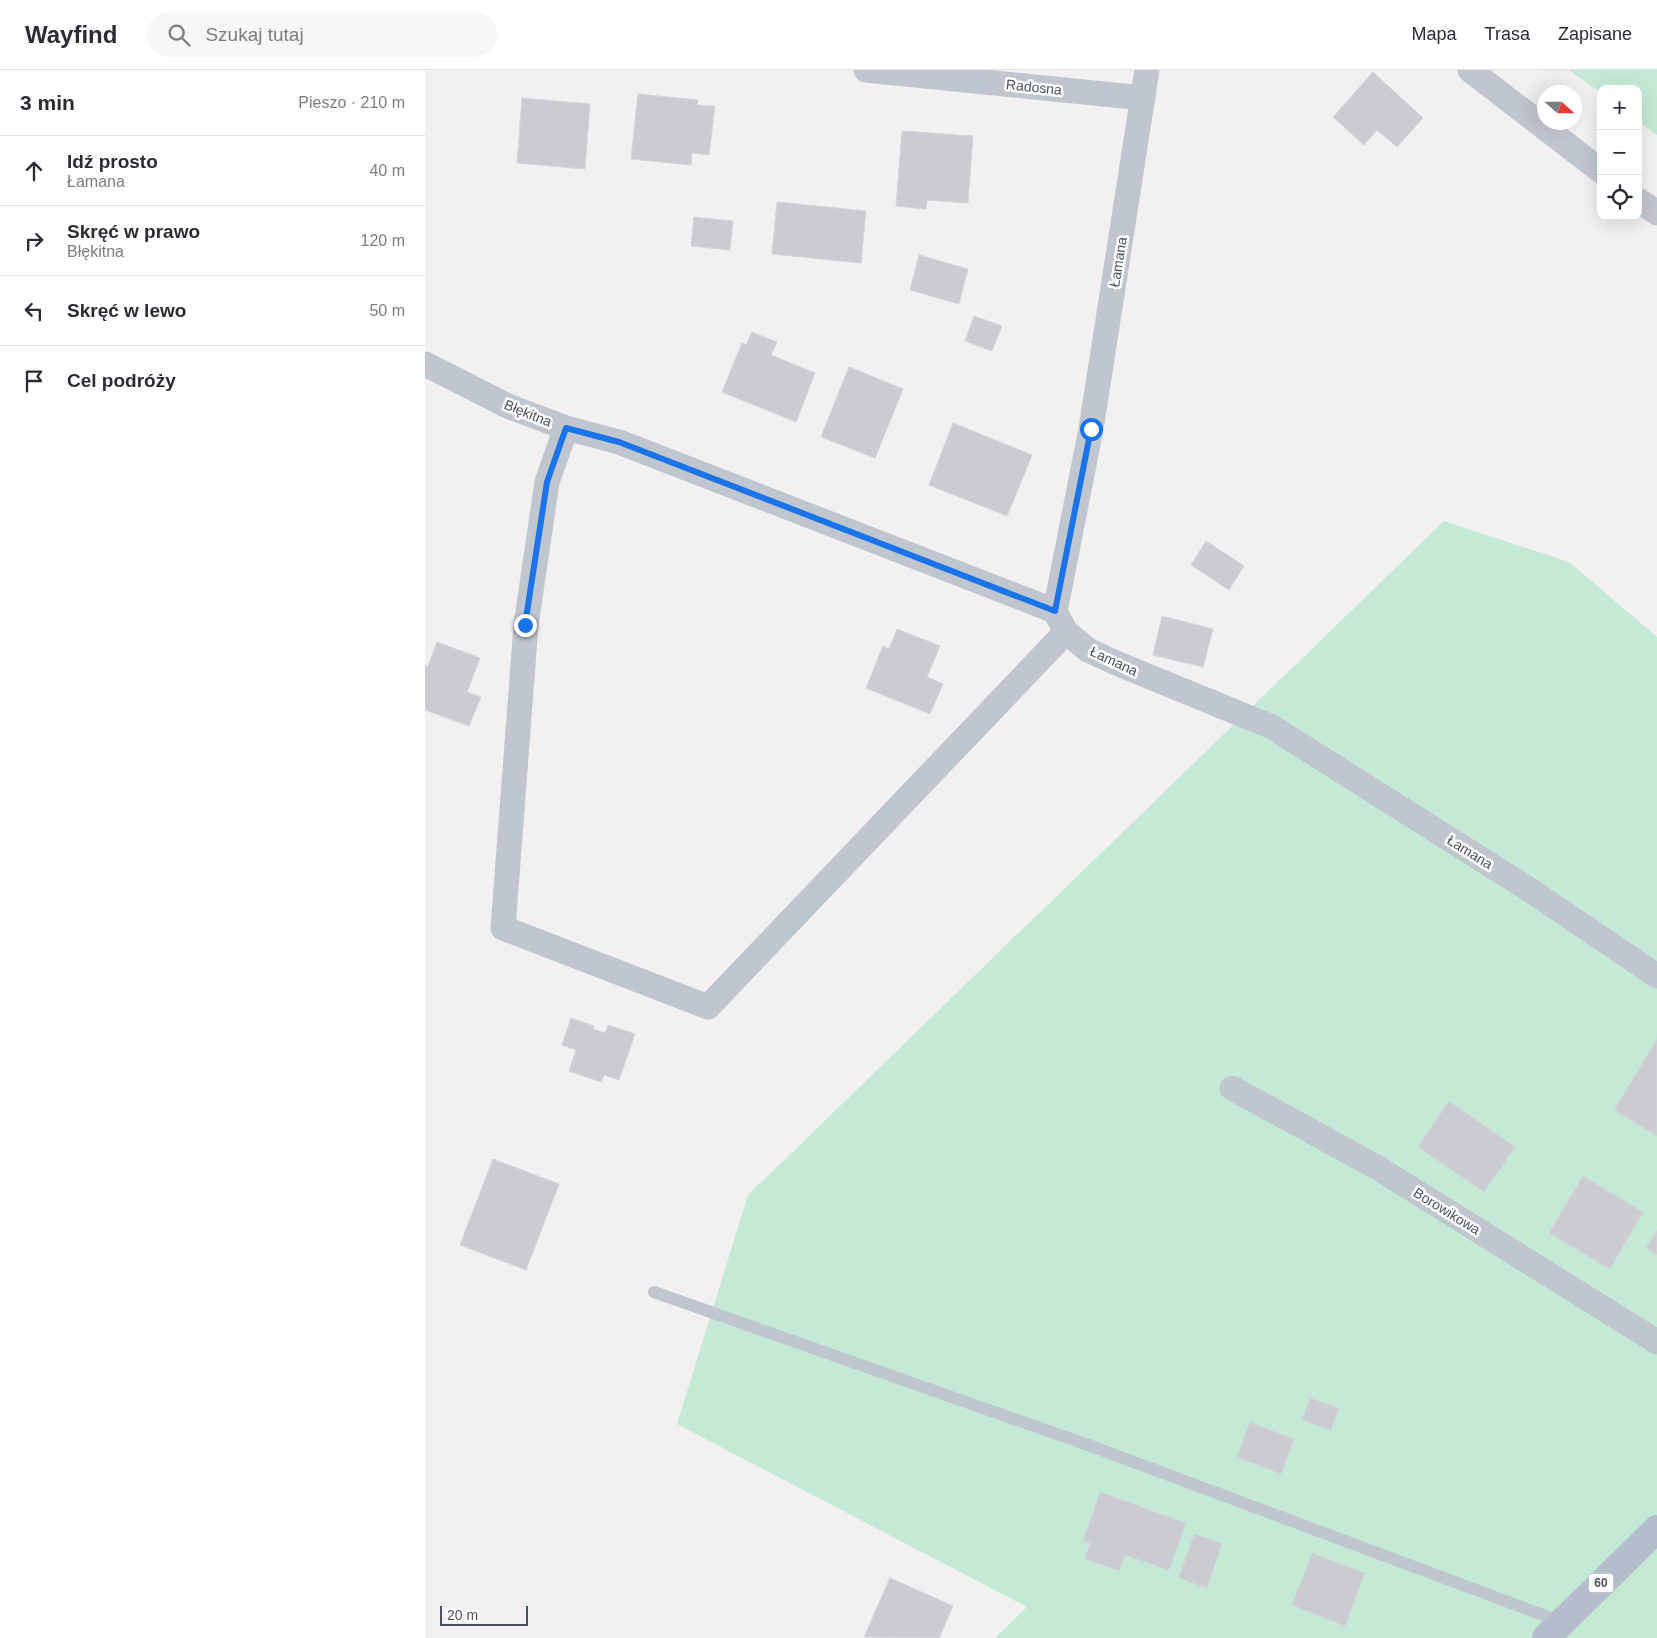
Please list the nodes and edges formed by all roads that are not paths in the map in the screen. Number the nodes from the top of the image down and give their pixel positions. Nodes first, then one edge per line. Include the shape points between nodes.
1 (866, 70) edge
2 (1147, 70) edge
3 (1470, 70) edge
4 (1143, 98) junction
5 (1597, 168) edge
6 (1642, 203) edge
7 (1657, 213) edge
8 (425, 364) edge
9 (566, 428) junction
10 (1061, 621) junction
11 (1657, 976) edge
12 (1232, 1088) dead end
13 (654, 1292) dead end
14 (1657, 1342) edge
15 (1657, 1529) edge
16 (1554, 1630) edge

1 - 4 street, Radosna
2 - 4 street, Łamana
3 - 5 street
4 - 10 street, Łamana
6 - 7 street
8 - 9 street, Błękitna via 510,407
9 - 10 street, Błękitna via 619,442
9 - 10 street via 547,482 525,625 503,928 708,1007
10 - 11 street, Łamana via 1088,650 1272,727 1533,892
12 - 14 street, Borowikowa via 1378,1168
13 - 16 lane via 1091,1446
15 - 16 main road, 60

